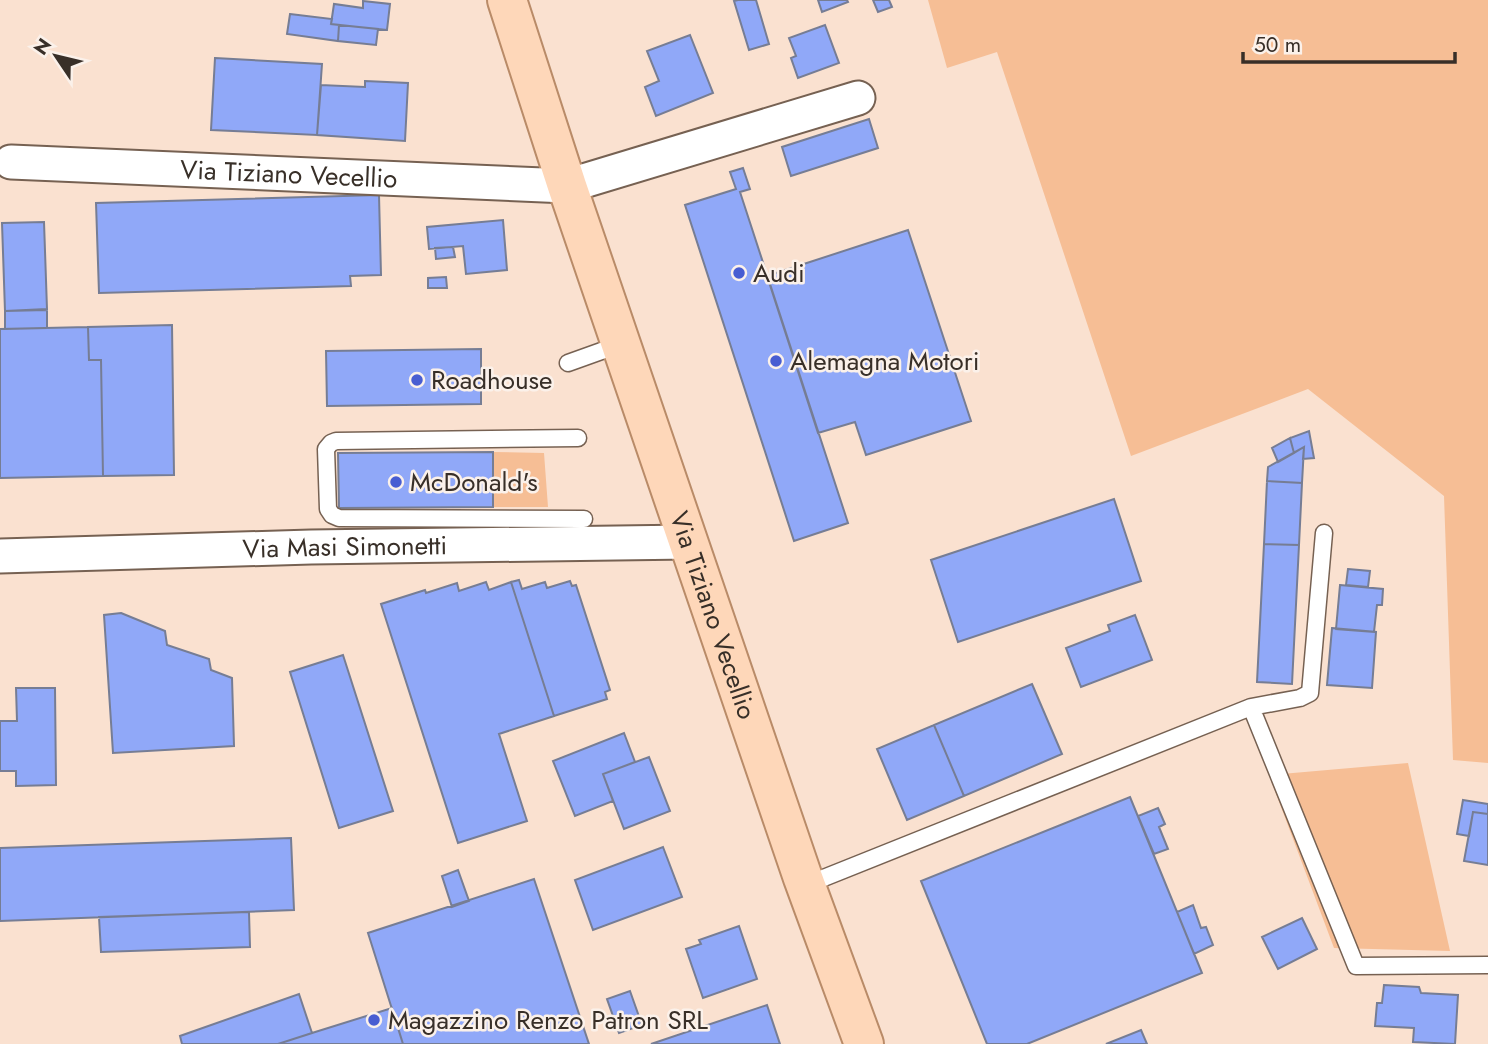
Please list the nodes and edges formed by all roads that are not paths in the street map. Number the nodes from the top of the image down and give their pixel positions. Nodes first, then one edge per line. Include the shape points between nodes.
1 (507, 0) edge
2 (858, 98) dead end
3 (11, 162) dead end
4 (567, 186) junction
5 (621, 344) junction
6 (568, 363) dead end
7 (578, 438) dead end
8 (584, 519) dead end
9 (1324, 533) dead end
10 (689, 542) junction
11 (0, 556) edge
12 (1251, 706) junction
13 (806, 885) junction
14 (1488, 965) edge
15 (864, 1044) edge

1 - 4 main road, Via Tiziano Vecellio
2 - 4 street
3 - 4 street, Via Tiziano Vecellio
4 - 5 main road, Via Tiziano Vecellio
5 - 6 lane
5 - 10 main road, Via Tiziano Vecellio
7 - 8 lane via 336,440 326,449 328,509 339,518
9 - 12 lane via 1310,693
10 - 11 street, Via Masi Simonetti
10 - 13 main road, Via Tiziano Vecellio
12 - 13 lane
12 - 14 lane via 1356,966
13 - 15 main road, Via Tiziano Vecellio

